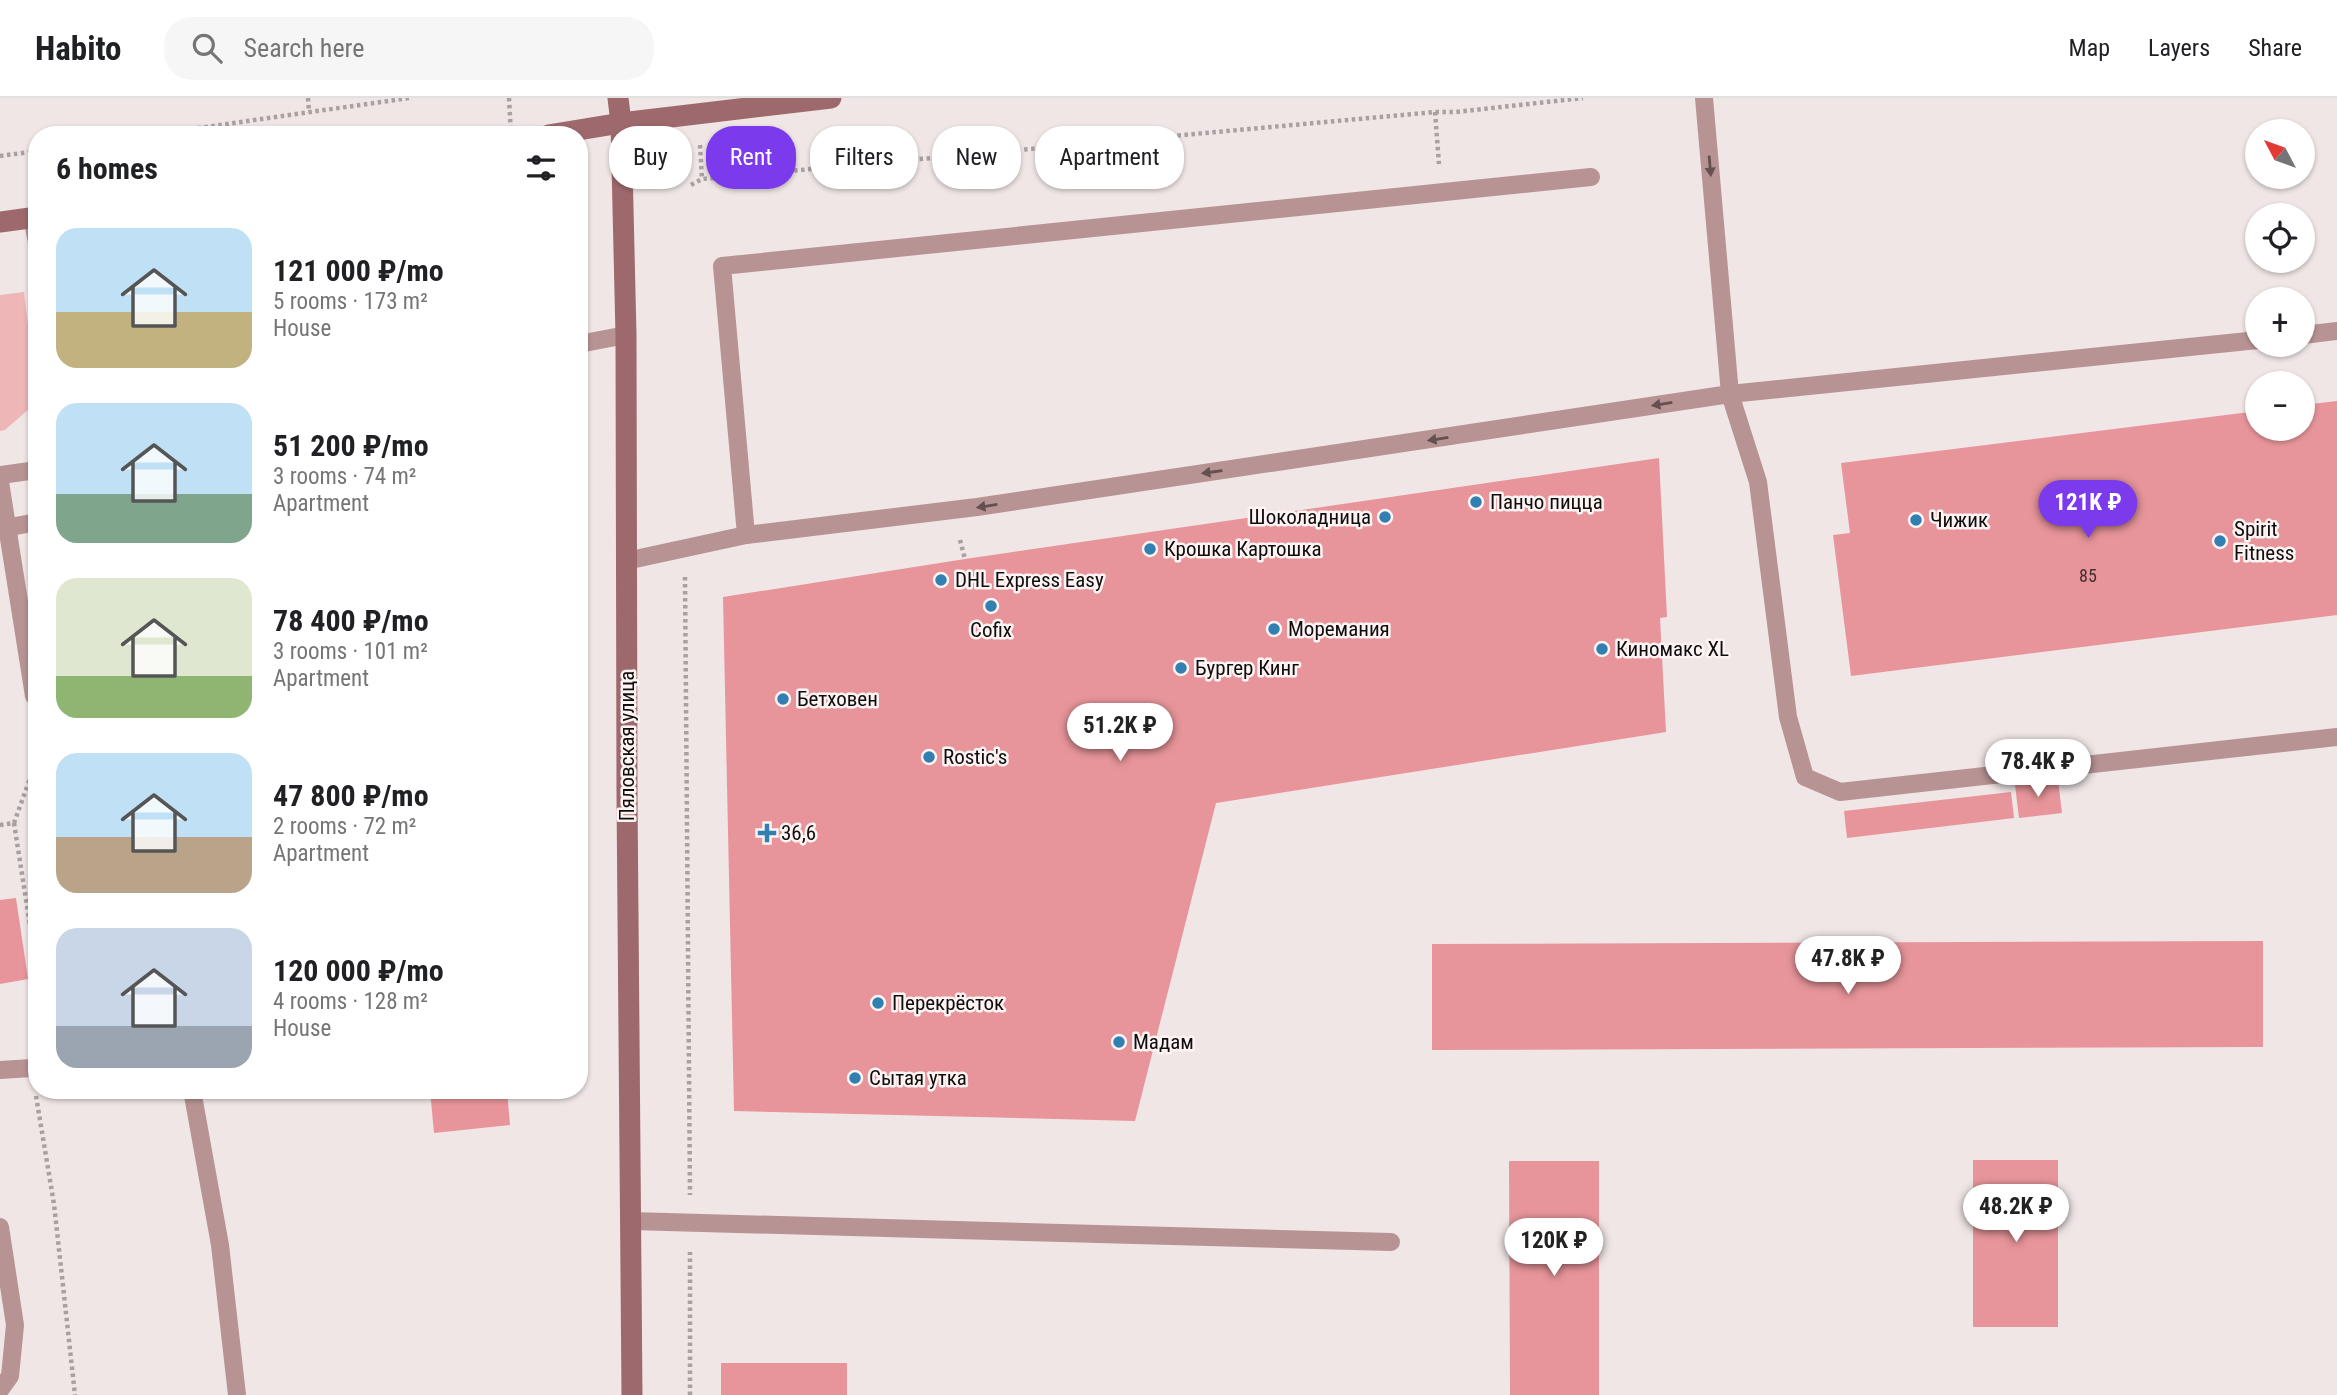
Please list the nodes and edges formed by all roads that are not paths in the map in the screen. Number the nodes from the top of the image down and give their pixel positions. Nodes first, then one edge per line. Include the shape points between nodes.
1 (618, 98) edge
2 (831, 98) edge
3 (1704, 98) edge
4 (621, 123) junction
5 (588, 128) edge
6 (1591, 177) dead end
7 (28, 218) edge
8 (0, 222) edge
9 (2337, 331) edge
10 (2315, 334) edge
11 (626, 335) junction
12 (2245, 341) edge
13 (588, 342) edge
14 (1730, 394) junction
15 (28, 471) edge
16 (0, 475) edge
17 (0, 482) edge
18 (28, 524) edge
19 (4, 528) edge
20 (746, 535) junction
21 (626, 561) junction
22 (28, 662) edge
23 (2337, 737) edge
24 (28, 1068) edge
25 (0, 1070) edge
26 (194, 1099) edge
27 (631, 1221) junction
28 (0, 1227) edge
29 (1391, 1242) dead end
30 (0, 1390) edge
31 (237, 1395) edge
32 (632, 1395) edge

1 - 4 street, Пяловская улица
2 - 4 street
3 -> 14 lane
4 - 5 street
4 - 11 street, Пяловская улица
6 - 20 lane via 722,267
7 - 8 street
9 - 10 lane
11 - 13 lane
11 - 21 street, Пяловская улица
12 - 14 lane
14 -> 20 lane via 977,507
14 - 23 lane via 1758,482 1788,717 1805,777 1840,792
15 - 16 lane
17 - 19 lane
18 - 19 lane
19 - 22 lane
20 - 21 lane
21 - 27 street, Пяловская улица
24 - 25 lane
26 - 31 lane via 220,1245
27 - 29 lane
27 - 32 street, Пяловская улица
28 - 30 lane via 15,1325 10,1376

